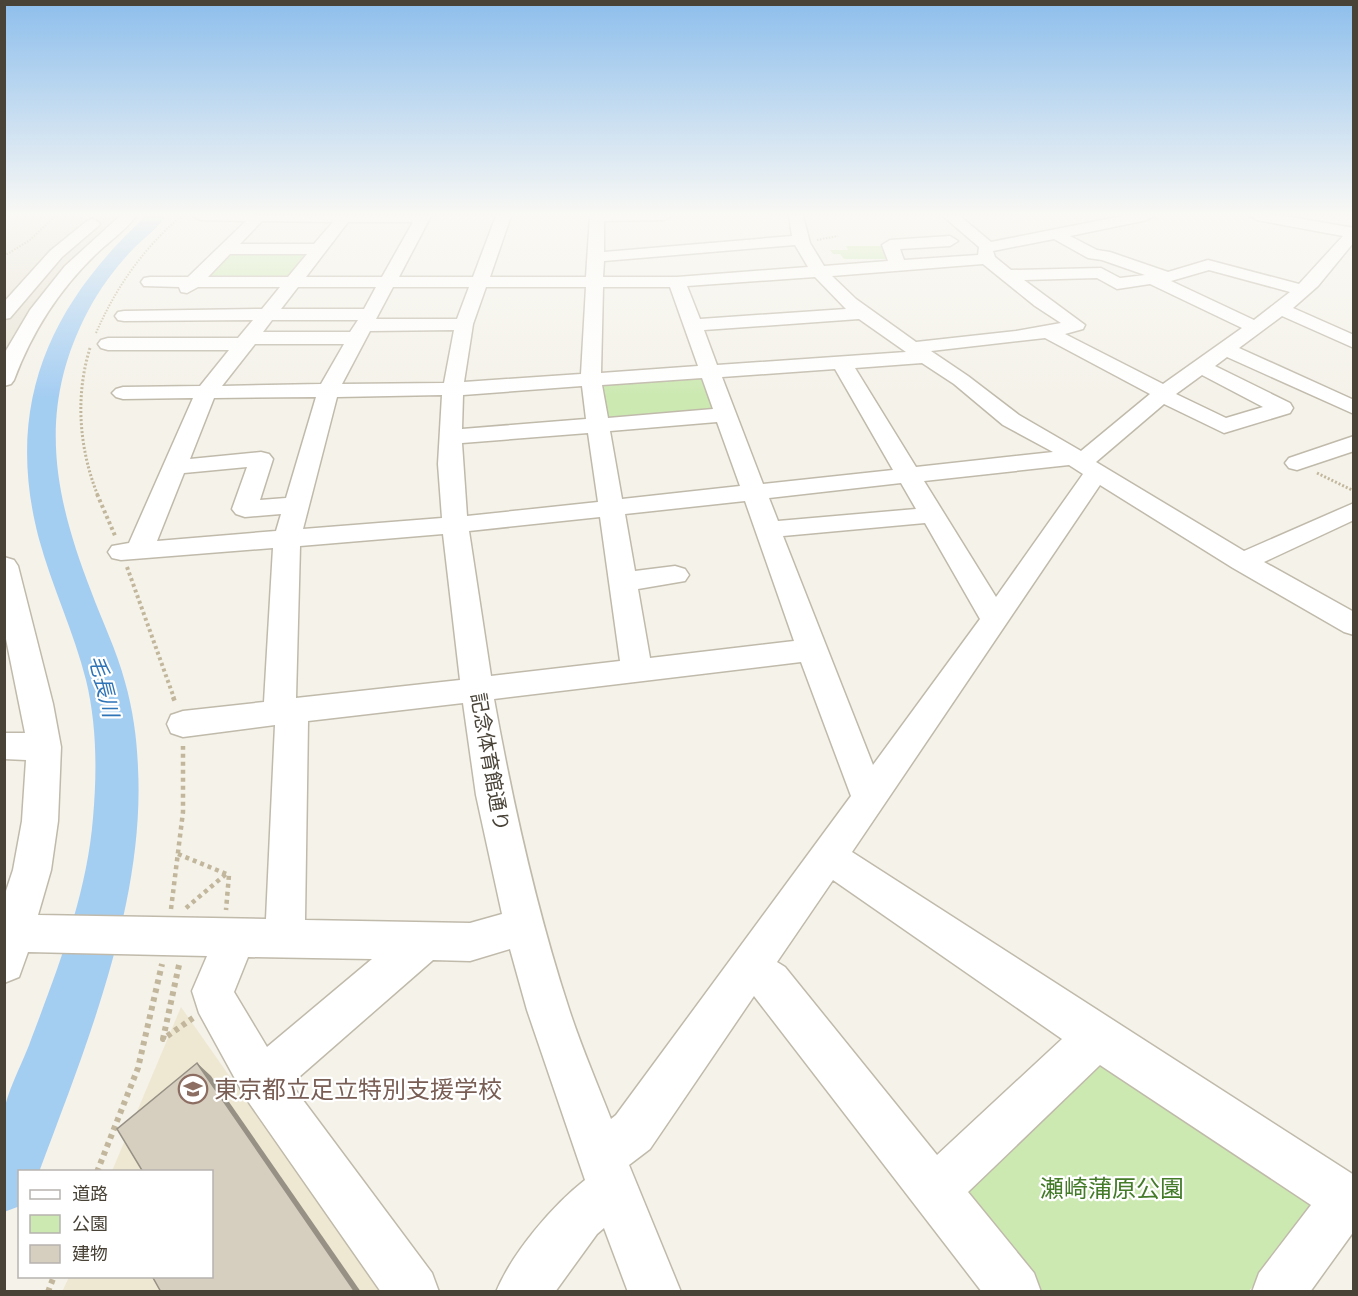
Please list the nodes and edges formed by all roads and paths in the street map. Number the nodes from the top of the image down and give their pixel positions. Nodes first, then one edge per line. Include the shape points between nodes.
1 (34, 276) edge
2 (65, 276) edge
3 (125, 276) edge
4 (200, 276) edge
5 (298, 276) edge
6 (391, 276) edge
7 (481, 276) edge
8 (594, 276) edge
9 (756, 276) edge
10 (825, 276) edge
11 (1008, 276) edge
12 (1069, 276) edge
13 (1106, 276) edge
14 (1155, 276) edge
15 (1165, 276) edge
16 (1251, 276) edge
17 (1317, 276) edge
18 (1159, 278) junction
19 (150, 282) dead end
20 (194, 282) junction
21 (294, 282) junction
22 (388, 282) junction
23 (479, 282) junction
24 (594, 282) junction
25 (677, 282) junction
26 (1117, 284) junction
27 (1302, 290) junction
28 (44, 300) junction
29 (8, 304) edge
30 (1281, 309) junction
31 (864, 313) junction
32 (124, 315) dead end
33 (159, 315) junction
34 (268, 315) junction
35 (464, 324) junction
36 (693, 324) junction
37 (363, 326) junction
38 (1256, 328) junction
39 (1050, 333) junction
40 (248, 341) junction
41 (1353, 342) edge
42 (108, 344) dead end
43 (1225, 349) junction
44 (919, 352) junction
45 (841, 362) junction
46 (1201, 367) junction
47 (710, 371) junction
48 (591, 379) junction
49 (4, 380) edge
50 (132, 387) dead end
51 (453, 389) junction
52 (328, 390) junction
53 (206, 392) junction
54 (1163, 394) junction
55 (1353, 408) edge
56 (726, 415) junction
57 (598, 426) junction
58 (450, 437) junction
59 (1353, 443) edge
60 (1297, 463) joint
61 (1084, 464) junction
62 (175, 467) junction
63 (909, 475) junction
64 (1353, 491) edge
65 (754, 492) junction
66 (296, 506) junction
67 (610, 508) junction
68 (1353, 510) edge
69 (933, 515) junction
70 (455, 525) junction
71 (768, 530) junction
72 (287, 539) junction
73 (131, 550) junction
74 (1244, 562) junction
75 (4, 566) edge
76 (675, 575) dead end
77 (622, 582) junction
78 (995, 620) junction
79 (1352, 623) edge
80 (11, 629) edge
81 (812, 650) junction
82 (637, 670) junction
83 (477, 690) junction
84 (286, 712) junction
85 (183, 724) junction
86 (4, 746) edge
87 (44, 747) junction
88 (869, 798) junction
89 (178, 854) junction
90 (828, 856) junction
91 (226, 874) junction
92 (231, 925) junction
93 (524, 926) junction
94 (173, 936) junction
95 (285, 939) junction
96 (12, 941) edge
97 (425, 941) junction
98 (748, 967) junction
99 (216, 1003) junction
100 (1098, 1037) junction
101 (261, 1081) junction
102 (98, 1170) edge
103 (607, 1173) junction
104 (936, 1189) junction
105 (1350, 1202) edge
106 (413, 1292) edge
107 (522, 1292) edge
108 (655, 1292) edge
109 (1015, 1292) edge
110 (1278, 1292) edge

1 - 29 street
2 - 28 street
3 - 73 path via 105,309 88,353 81,386 82,425 91,477
4 - 20 street
5 - 21 street
6 - 22 street
7 - 23 street, 記念体育館通り
8 - 24 street
9 - 25 street
10 - 31 street
11 - 39 street via 1077,325
12 - 26 street via 1087,291
13 - 26 street
14 - 18 street
15 - 18 street
16 - 27 street
17 - 27 street
18 - 26 street
18 - 38 street
19 - 20 street
20 - 21 street
20 - 33 street
21 - 22 street
21 - 34 street
22 - 23 street
22 - 37 street
23 - 24 street
23 - 35 street, 記念体育館通り
24 - 25 street
24 - 48 street
25 - 36 street
27 - 30 street
28 - 29 street
28 - 49 street via 22,334
30 - 38 street
30 - 41 street
31 - 36 street
31 - 44 street
32 - 33 street
33 - 34 street
34 - 37 street
34 - 40 street
35 - 37 street
35 - 51 street, 記念体育館通り
36 - 47 street
37 - 40 street
37 - 52 street
38 - 43 street
39 - 44 street via 950,342
39 - 54 street
40 - 42 street
40 - 53 street
43 - 46 street
43 - 55 street
44 - 45 street
44 - 61 street via 1019,425
45 - 47 street
45 - 63 street
46 - 54 street
46 - 54 street via 1282,408 1224,426
47 - 48 street
47 - 56 street
48 - 51 street
48 - 57 street
50 - 53 street
51 - 52 street
51 - 58 street, 記念体育館通り
52 - 53 street
52 - 66 street
53 - 62 street
54 - 61 street
56 - 57 street
56 - 65 street
57 - 58 street
57 - 67 street
58 - 70 street, 記念体育館通り
59 - 60 street
60 - 64 path
61 - 63 street
61 - 74 street
61 - 78 street
62 - 66 street via 261,459 245,509
62 - 73 street
63 - 65 street
63 - 69 street
65 - 67 street
65 - 71 street
66 - 72 street
67 - 70 street
67 - 77 street
68 - 74 street
69 - 71 street
69 - 78 street
70 - 72 street
70 - 83 street, 記念体育館通り
71 - 81 street
72 - 73 street
72 - 84 street
73 - 85 path
74 - 79 street
75 - 80 street
76 - 77 street
77 - 82 street
78 - 88 street
80 - 87 street via 37,704
81 - 82 street
81 - 88 street
82 - 83 street
83 - 84 street
83 - 93 street, 記念体育館通り via 494,795
84 - 85 street
84 - 95 street
85 - 89 path via 183,812
86 - 87 street
87 - 96 street via 38,836
88 - 90 street
89 - 91 path
89 - 94 path
90 - 98 street
90 - 100 street
91 - 92 path
91 - 94 path
92 - 94 street
92 - 95 street
92 - 99 street via 213,992
93 - 97 street via 470,942
93 - 103 street, 記念体育館通り via 548,1010
94 - 96 street
94 - 99 path via 163,1039
94 - 102 path via 138,1068
95 - 97 street
97 - 101 street
98 - 103 street
98 - 104 street via 770,982
99 - 101 street
100 - 104 street
100 - 105 street
101 - 106 street
103 - 107 street
103 - 108 street, 記念体育館通り
104 - 109 street
105 - 110 street

